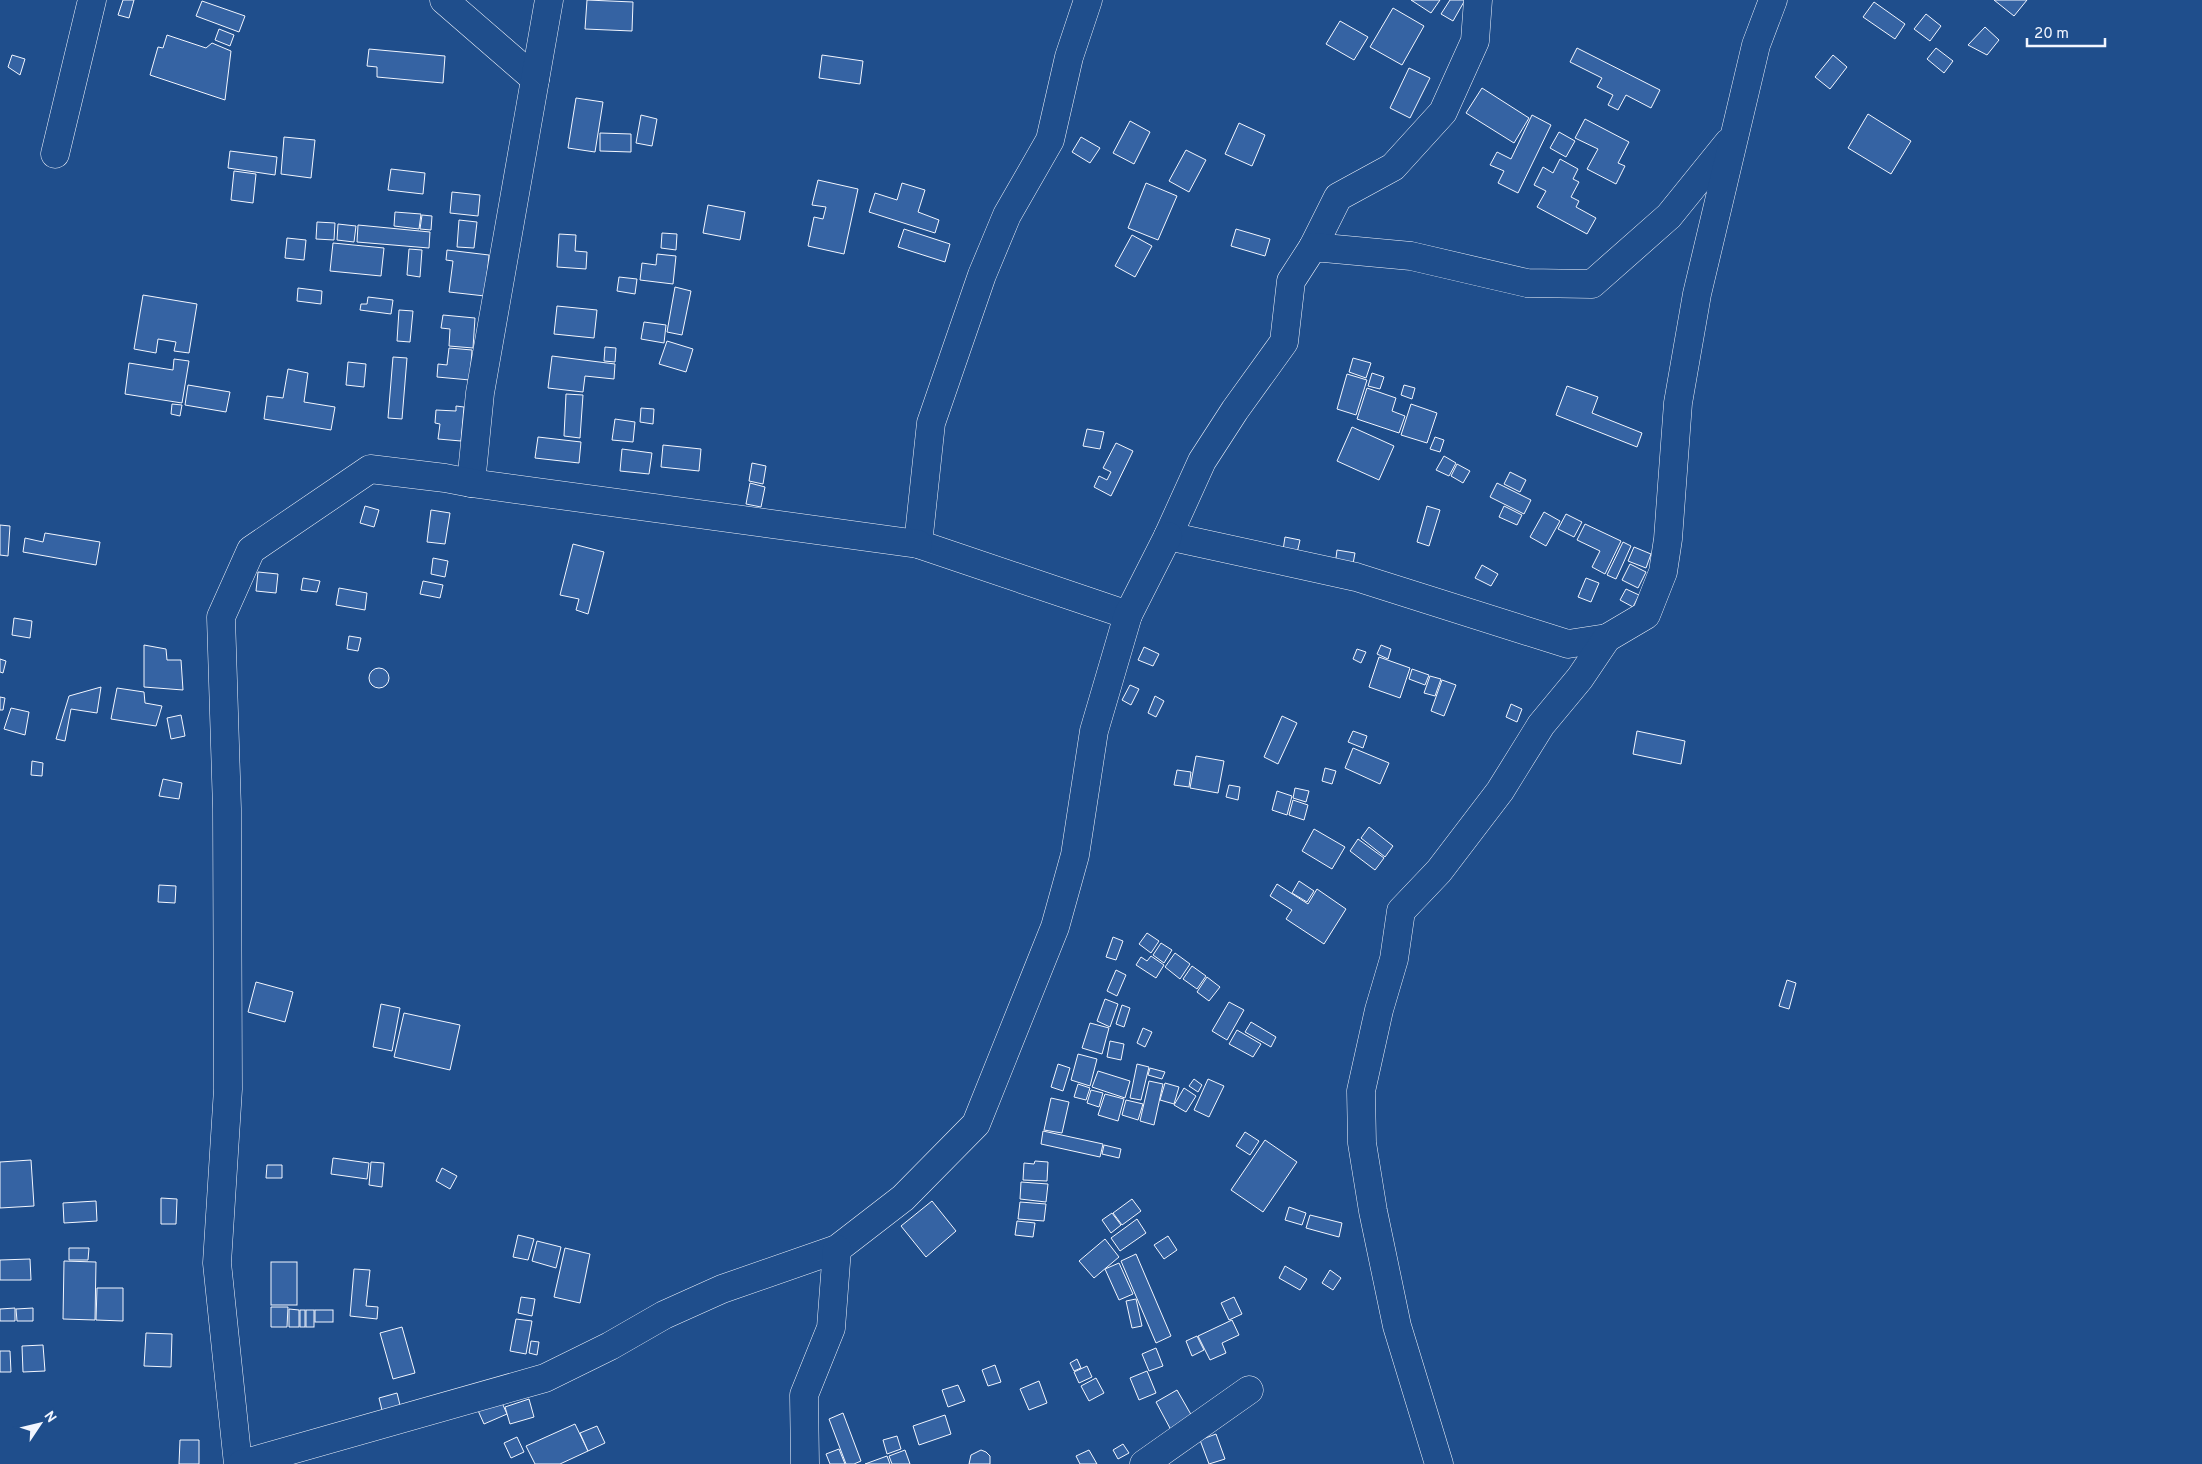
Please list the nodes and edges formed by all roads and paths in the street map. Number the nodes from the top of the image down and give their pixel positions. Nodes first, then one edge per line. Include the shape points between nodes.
1 (92, 0) edge
2 (444, 0) edge
3 (549, 0) edge
4 (1088, 0) edge
5 (1478, 0) edge
6 (1773, 0) edge
7 (536, 79) junction
8 (1732, 138) junction
9 (55, 154) dead end
10 (1314, 247) junction
11 (471, 483) junction
12 (1168, 536) junction
13 (918, 544) junction
14 (1128, 615) junction
15 (1607, 638) junction
16 (837, 1249) junction
17 (1249, 1390) dead end
18 (238, 1464) edge
19 (242, 1464) edge
20 (805, 1464) edge
21 (1144, 1464) edge
22 (1439, 1464) edge

1 - 9 street
2 - 7 street
3 - 7 street
4 - 13 street via 1069,57 1050,140 1007,215 982,274 931,423
5 - 10 street via 1475,41 1443,112 1393,167 1338,197
6 - 8 street via 1756,45
7 - 11 street via 480,393
8 - 10 street via 1669,216 1592,284 1527,283 1411,256
8 - 15 street via 1697,294 1678,404 1663,572 1646,614
10 - 12 street via 1292,281 1284,342 1202,460
11 - 13 street
11 - 18 street via 370,469 251,550 221,618 227,809 228,1089 217,1263
12 - 14 street
12 - 15 street via 1356,577 1568,644
13 - 14 street
14 - 16 street via 1094,731 1075,855 1055,927 976,1124 904,1198
15 - 22 street via 1580,678 1541,725 1494,798 1439,871 1401,911 1394,959 1360,1091 1362,1143 1397,1326
16 - 19 street via 722,1289 664,1315 545,1378
16 - 20 street via 831,1328 804,1395
17 - 21 street

